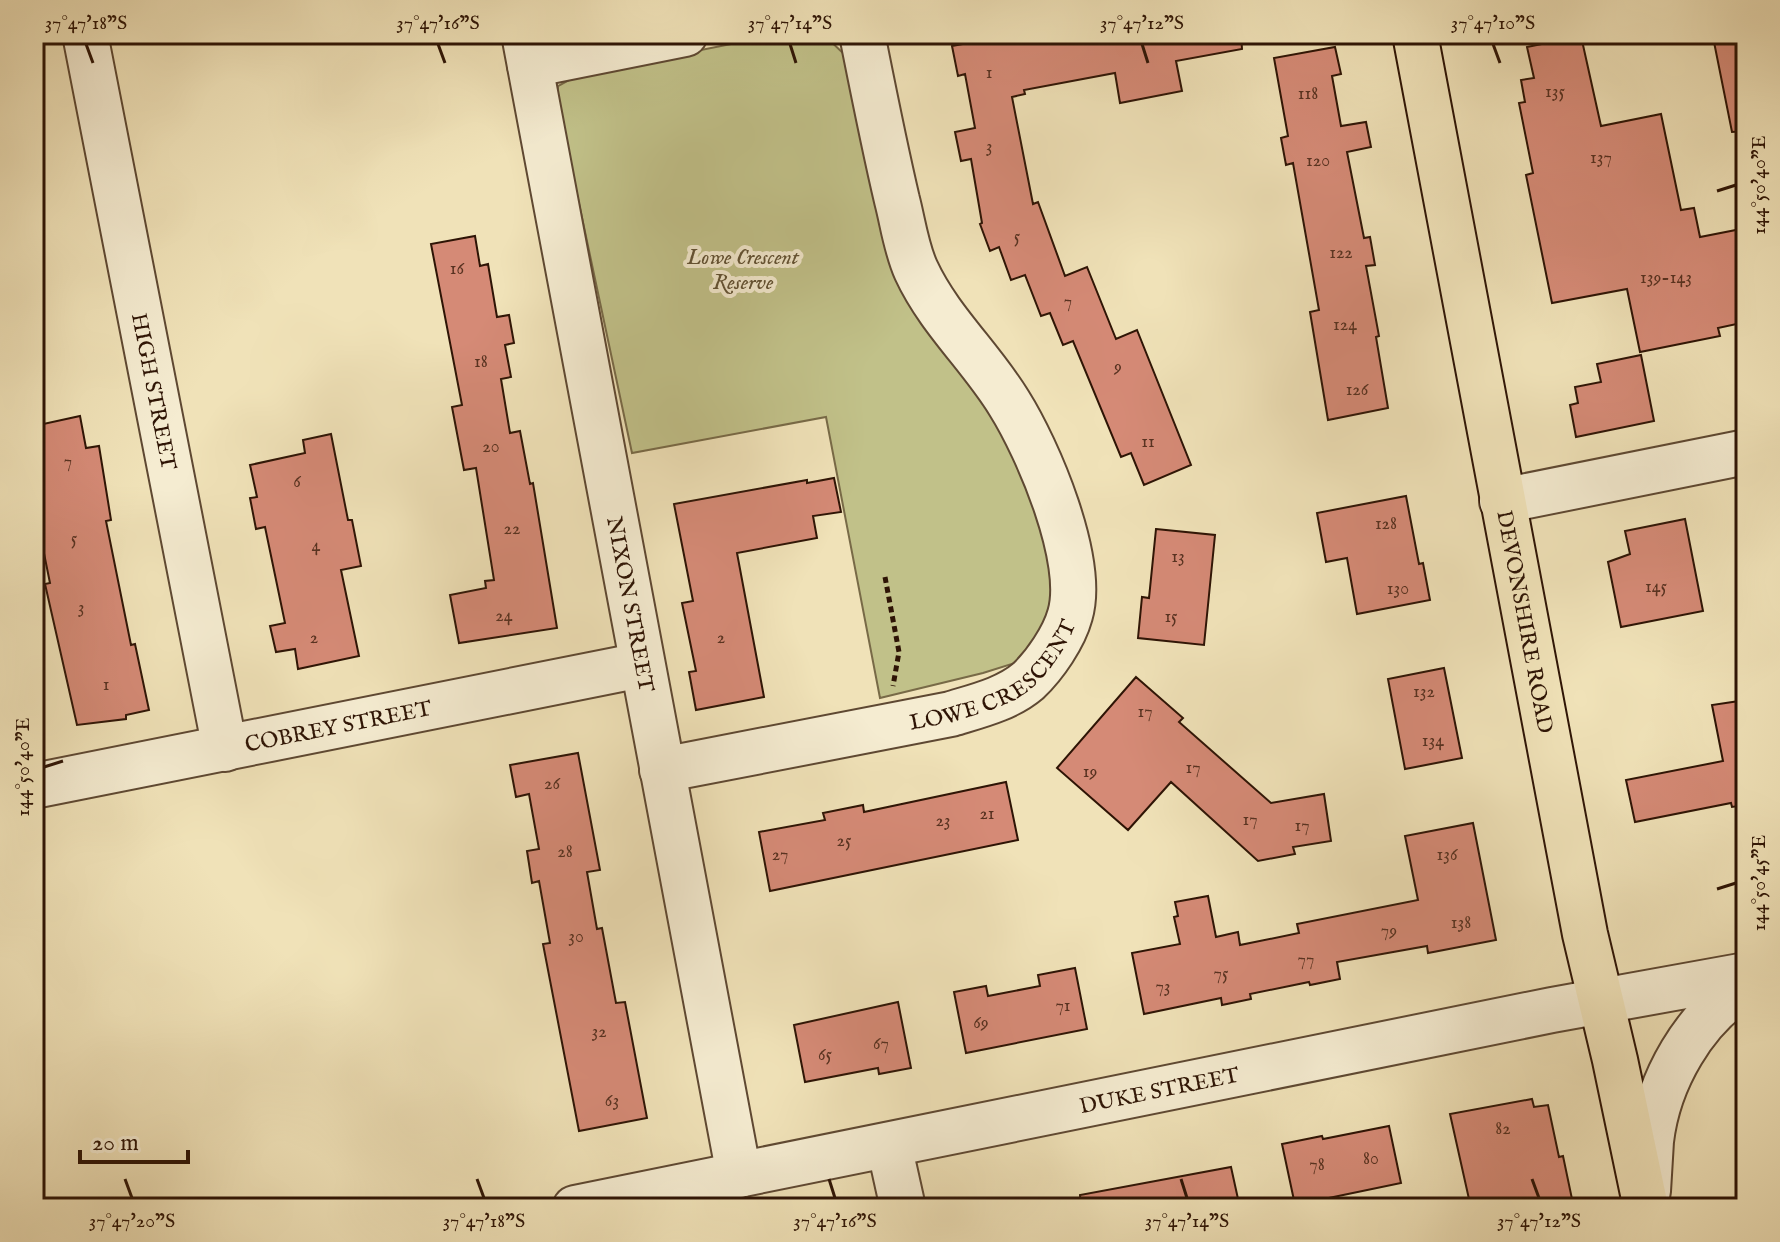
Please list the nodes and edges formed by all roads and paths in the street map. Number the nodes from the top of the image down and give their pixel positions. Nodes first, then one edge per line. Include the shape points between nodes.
1 (85, 34) edge
2 (685, 34) edge
3 (862, 34) edge
4 (1415, 34) edge
5 (527, 50) edge
6 (1746, 452) edge
7 (1502, 501) junction
8 (885, 577) dead end
9 (641, 665) junction
10 (878, 729) junction
11 (225, 749) junction
12 (662, 770) junction
13 (34, 786) edge
14 (1746, 975) edge
15 (1746, 986) edge
16 (1600, 1001) junction
17 (889, 1145) junction
18 (739, 1175) junction
19 (575, 1208) edge
20 (903, 1208) edge
21 (1646, 1208) edge

1 - 11 street, HIGH STREET
2 - 5 street
3 - 10 street, LOWE CRESCENT via 915,266 929,295 1008,401 1031,442 1054,497 1073,576 1071,614 1054,648 1028,681 997,699 951,714
4 - 7 main road, DEVONSHIRE ROAD
5 - 9 street, NIXON STREET
6 - 7 street
7 - 16 main road, DEVONSHIRE ROAD
8 - 10 path via 899,652
9 - 11 street, COBREY STREET
9 - 12 street, NIXON STREET
10 - 12 street, LOWE CRESCENT
11 - 13 street, COBREY STREET
12 - 18 street, NIXON STREET
14 - 16 street, DUKE STREET
15 - 21 street via 1705,1017 1673,1072 1652,1138
16 - 17 street, DUKE STREET
16 - 21 main road, DEVONSHIRE ROAD
17 - 18 street, DUKE STREET
17 - 20 street
18 - 19 street, DUKE STREET

